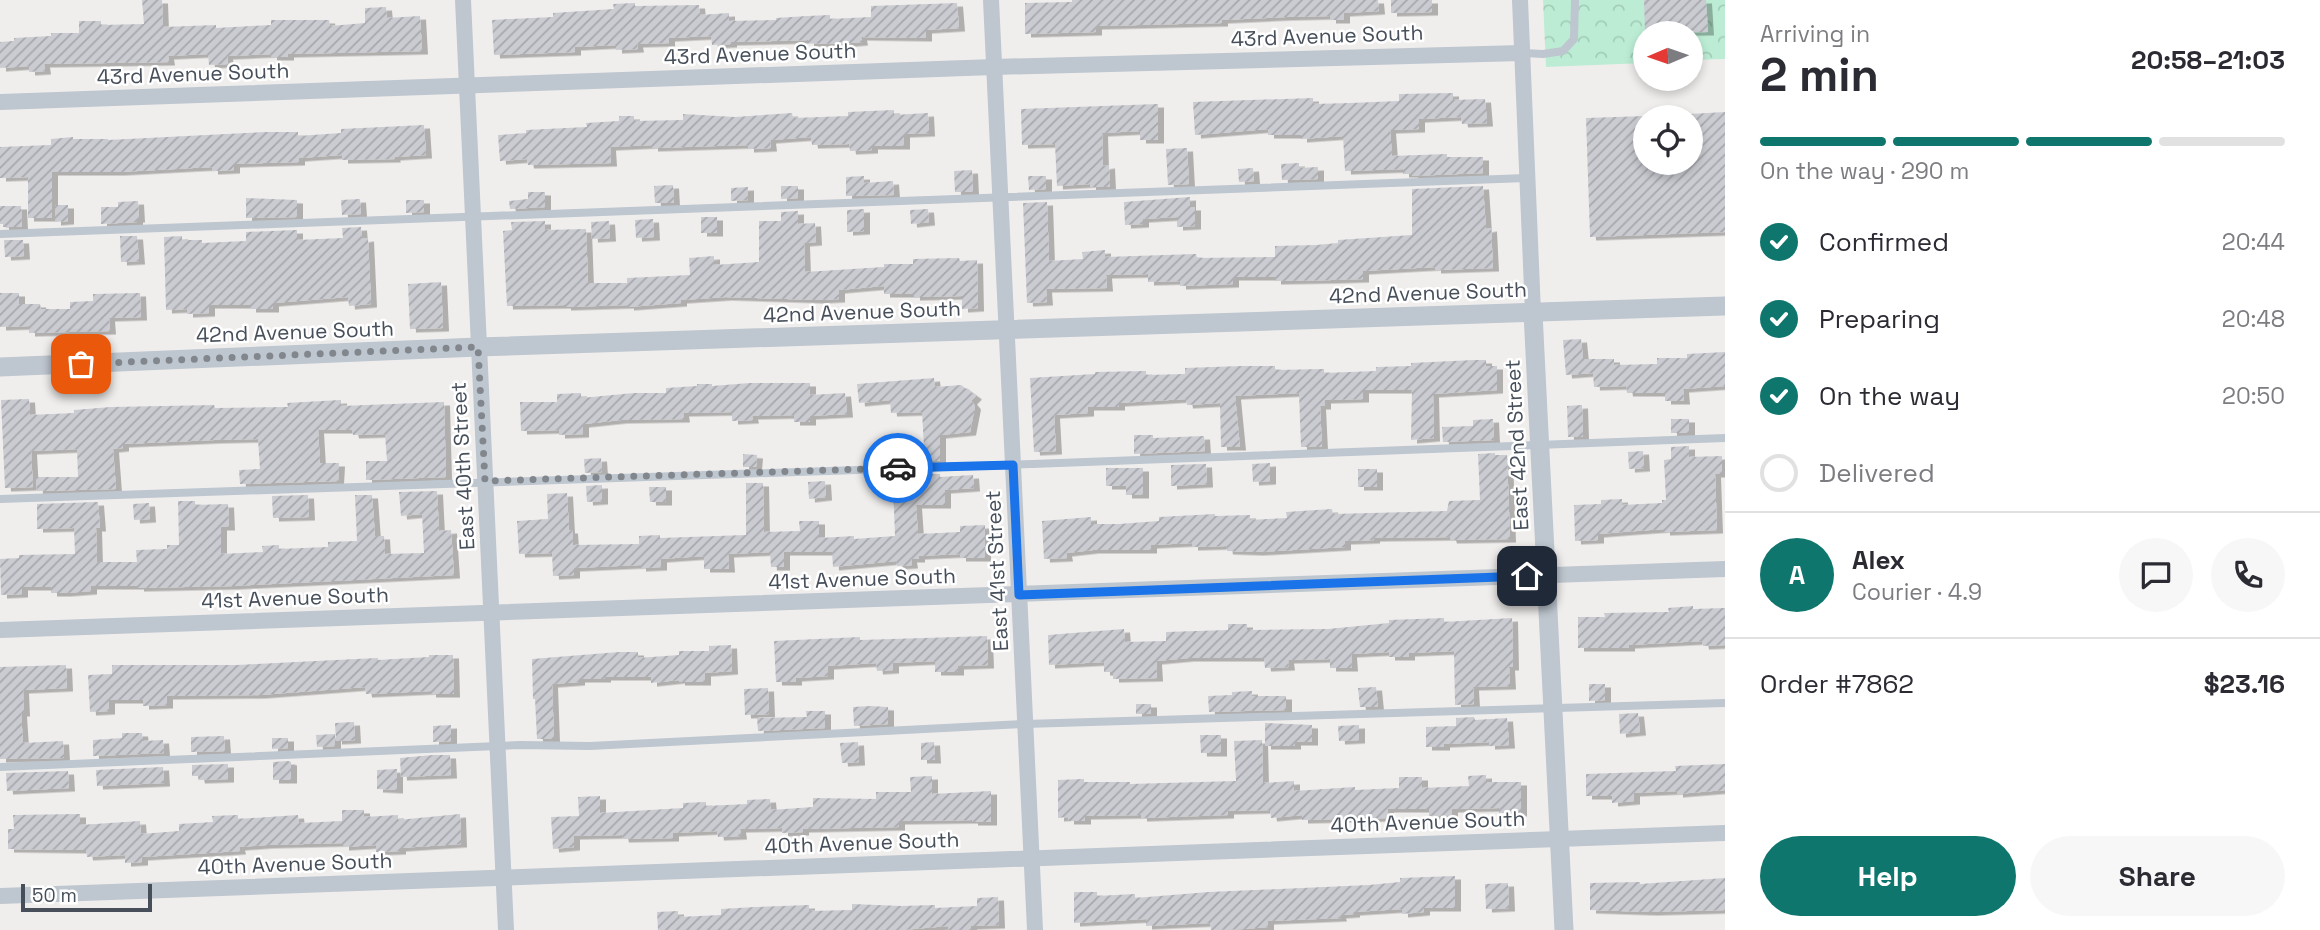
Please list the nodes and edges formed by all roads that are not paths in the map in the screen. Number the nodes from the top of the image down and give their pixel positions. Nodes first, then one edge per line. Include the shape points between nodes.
1 (463, 0) edge
2 (992, 0) edge
3 (1520, 0) edge
4 (1575, 0) edge
5 (1522, 53) junction
6 (994, 67) junction
7 (466, 85) junction
8 (0, 102) edge
9 (1528, 178) junction
10 (1000, 198) junction
11 (474, 216) junction
12 (0, 233) edge
13 (1725, 306) edge
14 (1532, 313) junction
15 (1007, 330) junction
16 (478, 347) junction
17 (0, 367) edge
18 (1725, 438) edge
19 (1540, 445) junction
20 (1013, 465) junction
21 (485, 481) junction
22 (0, 499) edge
23 (1725, 569) edge
24 (1547, 575) junction
25 (1019, 595) junction
26 (491, 612) junction
27 (0, 630) edge
28 (1725, 703) edge
29 (1553, 708) junction
30 (1025, 724) junction
31 (497, 746) junction
32 (0, 767) edge
33 (1725, 833) edge
34 (1560, 838) junction
35 (1031, 858) junction
36 (503, 877) junction
37 (0, 896) edge
38 (506, 930) edge
39 (1035, 930) edge
40 (1564, 930) edge

1 - 7 street, East 40th Street
2 - 6 street, East 41st Street
3 - 5 street, East 42nd Street
4 - 5 lane via 1574,38 1563,51
5 - 6 street, 43rd Avenue South
5 - 9 street, East 42nd Street
6 - 7 street, 43rd Avenue South
6 - 10 street, East 41st Street
7 - 8 street, 43rd Avenue South
7 - 11 street, East 40th Street
9 - 10 lane
9 - 14 street, East 42nd Street
10 - 11 lane
10 - 15 street, East 41st Street
11 - 12 lane
11 - 16 street, East 40th Street
13 - 14 street, 42nd Avenue South
14 - 15 street, 42nd Avenue South
14 - 19 street, East 42nd Street
15 - 16 street, 42nd Avenue South
15 - 20 street, East 41st Street
16 - 17 street, 42nd Avenue South
16 - 21 street, East 40th Street
18 - 19 lane
19 - 20 lane
19 - 24 street, East 42nd Street
20 - 21 lane
20 - 25 street, East 41st Street
21 - 22 lane
21 - 26 street, East 40th Street
23 - 24 street, 41st Avenue South
24 - 25 street, 41st Avenue South
24 - 29 street, East 42nd Street
25 - 26 street, 41st Avenue South
25 - 30 street, East 41st Street
26 - 27 street, 41st Avenue South
26 - 31 street, East 40th Street
28 - 29 lane
29 - 30 lane
29 - 34 street, East 42nd Street
30 - 31 lane via 590,746
30 - 35 street, East 41st Street
31 - 32 lane
31 - 36 street, East 40th Street
33 - 34 street, 40th Avenue South
34 - 35 street, 40th Avenue South
34 - 40 street, East 42nd Street
35 - 36 street, 40th Avenue South
35 - 39 street, East 41st Street
36 - 37 street, 40th Avenue South
36 - 38 street, East 40th Street

